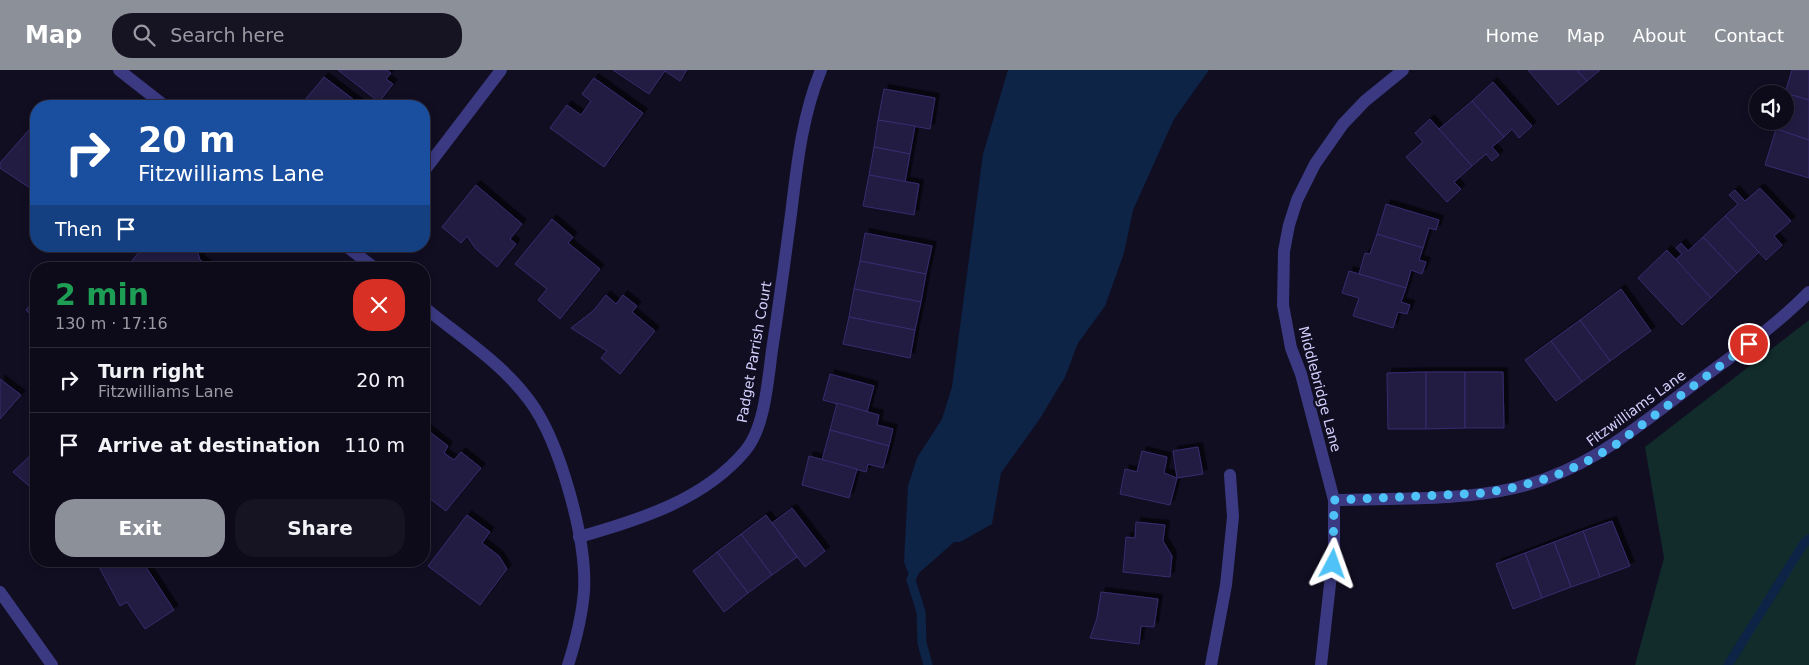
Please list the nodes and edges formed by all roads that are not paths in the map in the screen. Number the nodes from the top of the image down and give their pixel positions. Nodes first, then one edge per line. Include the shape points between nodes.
1 (119, 70) edge
2 (501, 70) edge
3 (821, 70) edge
4 (1403, 70) edge
5 (157, 100) edge
6 (430, 163) edge
7 (363, 252) edge
8 (371, 262) edge
9 (1809, 292) edge
10 (430, 313) edge
11 (1230, 475) dead end
12 (1334, 500) junction
13 (579, 537) junction
14 (0, 592) edge
15 (52, 665) edge
16 (568, 665) edge
17 (1211, 665) edge
18 (1321, 665) edge

1 - 5 street
2 - 6 street
3 - 13 street, Padget Parrish Court via 809,100 800,148 766,392 757,429 746,450 719,477 686,498 624,524
4 - 12 street, Middlebridge Lane via 1343,124 1315,164 1288,225 1283,304 1291,348 1301,374
7 - 8 street
9 - 12 street, Fitzwilliams Lane via 1764,332 1614,446 1584,463 1552,477 1485,493
10 - 13 street via 504,372 529,400 550,434
11 - 17 street via 1233,517 1226,584
12 - 18 street, Middlebridge Lane via 1334,548
13 - 16 street via 584,589 579,628
14 - 15 street

